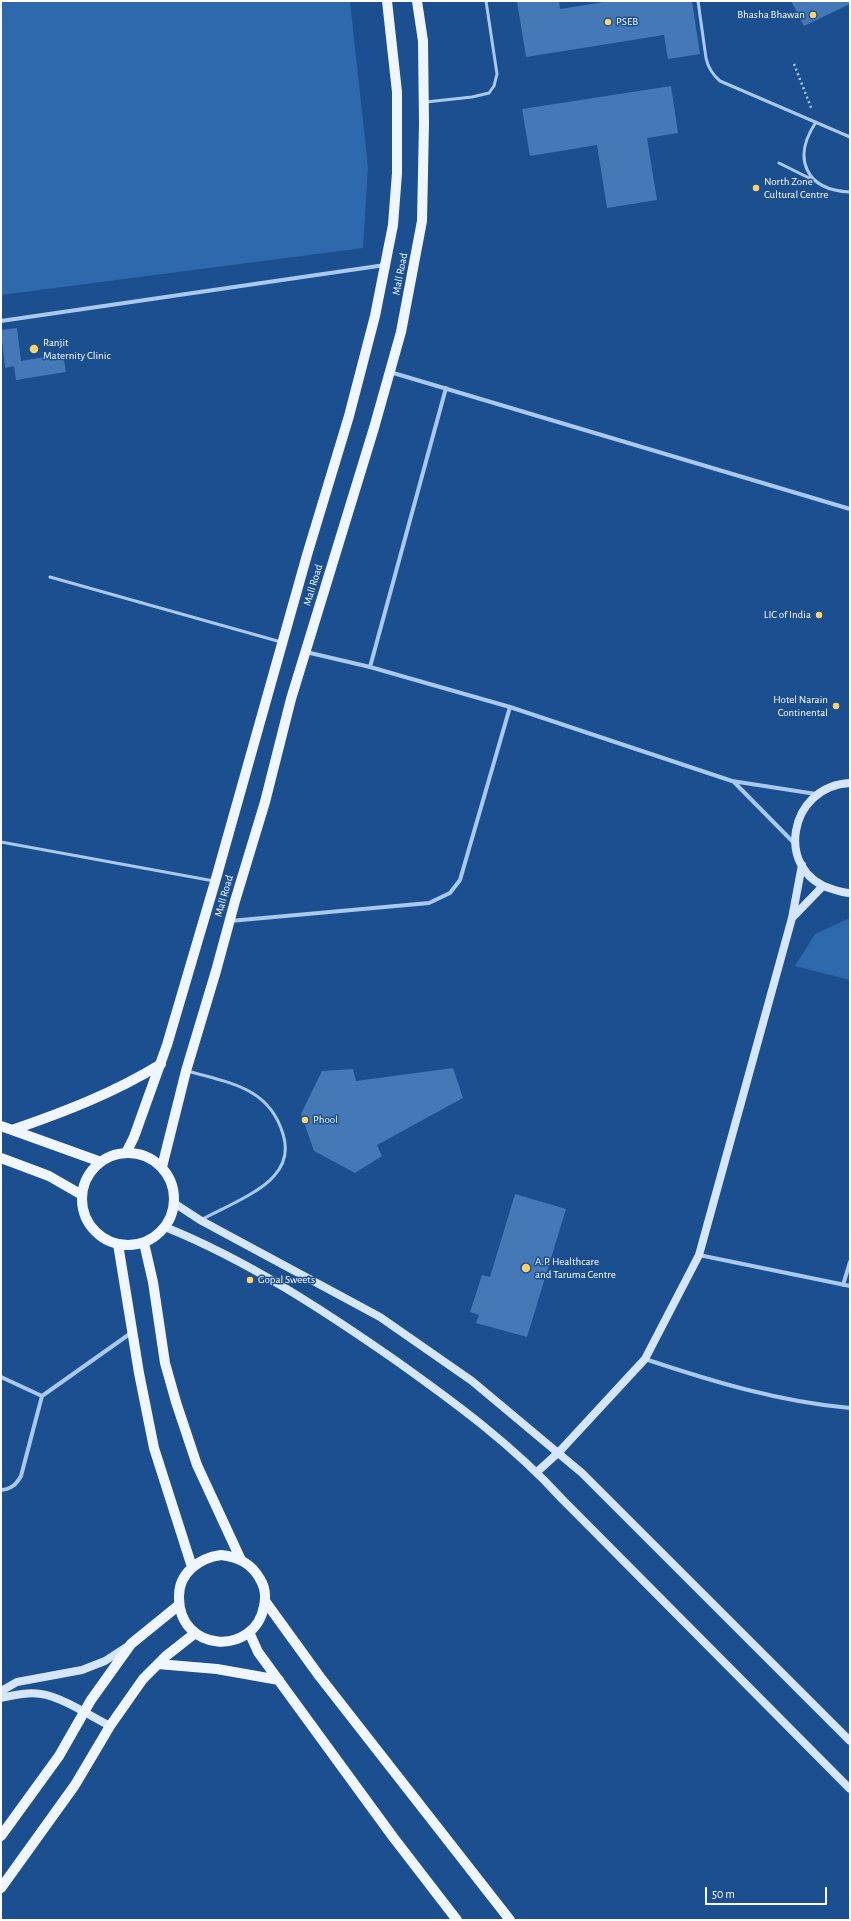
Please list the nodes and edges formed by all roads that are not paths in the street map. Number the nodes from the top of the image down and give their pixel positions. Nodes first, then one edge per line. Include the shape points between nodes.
1 (387, 1) edge
2 (417, 1) edge
3 (486, 1) edge
4 (698, 1) edge
5 (424, 102) junction
6 (816, 122) junction
7 (850, 137) edge
8 (779, 162) dead end
9 (816, 182) junction
10 (850, 192) edge
11 (386, 264) junction
12 (1, 321) edge
13 (390, 371) junction
14 (446, 388) junction
15 (850, 509) edge
16 (50, 577) dead end
17 (283, 642) junction
18 (306, 651) junction
19 (370, 667) junction
20 (510, 707) junction
21 (732, 781) junction
22 (850, 784) edge
23 (816, 794) junction
24 (1, 842) edge
25 (794, 843) junction
26 (802, 865) junction
27 (215, 882) junction
28 (823, 886) junction
29 (850, 892) edge
30 (792, 918) junction
31 (229, 921) junction
32 (161, 1064) junction
33 (186, 1071) junction
34 (1, 1126) edge
35 (12, 1130) junction
36 (126, 1153) junction
37 (1, 1158) edge
38 (101, 1162) junction
39 (162, 1167) junction
40 (82, 1195) junction
41 (174, 1203) junction
42 (200, 1220) junction
43 (165, 1227) junction
44 (144, 1242) junction
45 (118, 1244) junction
46 (699, 1255) junction
47 (850, 1262) edge
48 (843, 1285) junction
49 (850, 1286) edge
50 (132, 1333) junction
51 (645, 1359) junction
52 (1, 1377) edge
53 (42, 1396) junction
54 (850, 1408) edge
55 (559, 1452) junction
56 (538, 1471) junction
57 (1, 1490) edge
58 (241, 1560) junction
59 (192, 1567) junction
60 (265, 1602) junction
61 (179, 1605) junction
62 (249, 1632) junction
63 (194, 1634) junction
64 (132, 1644) junction
65 (158, 1664) junction
66 (279, 1680) junction
67 (1, 1691) edge
68 (1, 1698) edge
69 (85, 1713) junction
70 (110, 1726) junction
71 (850, 1741) edge
72 (850, 1788) edge
73 (1, 1836) edge
74 (1, 1888) edge
75 (456, 1920) edge
76 (510, 1920) edge

1 - 11 main road, Mall Road via 397,99 396,188
2 - 5 main road, Mall Road via 424,41
3 - 5 lane via 497,74 494,86 489,93 472,97
4 - 6 lane via 706,58 713,75 720,81
5 - 13 main road, Mall Road via 422,220 401,332
6 - 7 lane
6 - 9 lane via 810,131 803,158
8 - 9 lane
9 - 10 lane via 835,191
11 - 12 street
11 - 17 main road, Mall Road via 349,416
13 - 14 street
13 - 18 main road, Mall Road
14 - 15 street
14 - 19 street
16 - 17 lane
17 - 27 main road, Mall Road
18 - 19 street
18 - 31 main road, Mall Road via 291,699 266,802
19 - 20 street
20 - 21 street
20 - 31 street via 460,880 450,893 429,903
21 - 23 street
21 - 25 street
22 - 23 main road via 838,784
23 - 25 main road via 803,808 796,824
24 - 27 lane
25 - 26 main road
26 - 28 main road via 808,874
26 - 30 main road
27 - 32 main road, Mall Road
28 - 29 main road
28 - 30 main road
30 - 46 main road
31 - 33 main road, Mall Road
32 - 35 main road via 135,1080 85,1104
32 - 36 main road, Mall Road
33 - 39 main road, Mall Road
33 - 42 lane via 242,1087 266,1102 275,1113 287,1145 283,1163 263,1186
34 - 35 main road
35 - 38 main road
36 - 38 main road via 113,1155
36 - 39 main road via 145,1156
37 - 40 main road via 49,1176
38 - 40 main road via 91,1171
39 - 41 main road via 174,1189
40 - 45 main road via 87,1221 95,1232
41 - 42 main road
41 - 43 main road via 172,1216
42 - 55 main road via 380,1317 472,1381
43 - 44 main road via 156,1236
43 - 56 main road via 203,1242 306,1301 360,1336 458,1404
44 - 45 main road
44 - 58 main road via 153,1282 165,1363 176,1402 197,1465
45 - 50 main road
46 - 48 street
46 - 51 main road
47 - 48 street
48 - 49 street
50 - 53 street
50 - 59 main road via 154,1448
51 - 54 street via 709,1380 796,1400
51 - 55 main road
52 - 53 street
53 - 57 street via 20,1476 16,1484
55 - 56 main road
55 - 71 main road
56 - 72 main road
58 - 59 main road via 220,1555 210,1557
58 - 60 main road via 253,1569 262,1581
59 - 61 main road via 181,1584
60 - 62 main road via 259,1621
60 - 76 main road via 286,1633
61 - 63 main road via 182,1616
61 - 64 main road
62 - 63 main road via 225,1642
62 - 66 main road via 258,1652
63 - 65 main road
64 - 67 main road via 82,1670 23,1681
64 - 69 main road via 91,1700
65 - 66 main road via 217,1669
65 - 70 main road via 143,1678
66 - 75 main road
68 - 69 main road via 26,1693 43,1694
69 - 70 main road
69 - 73 main road via 59,1756
70 - 74 main road via 75,1785

